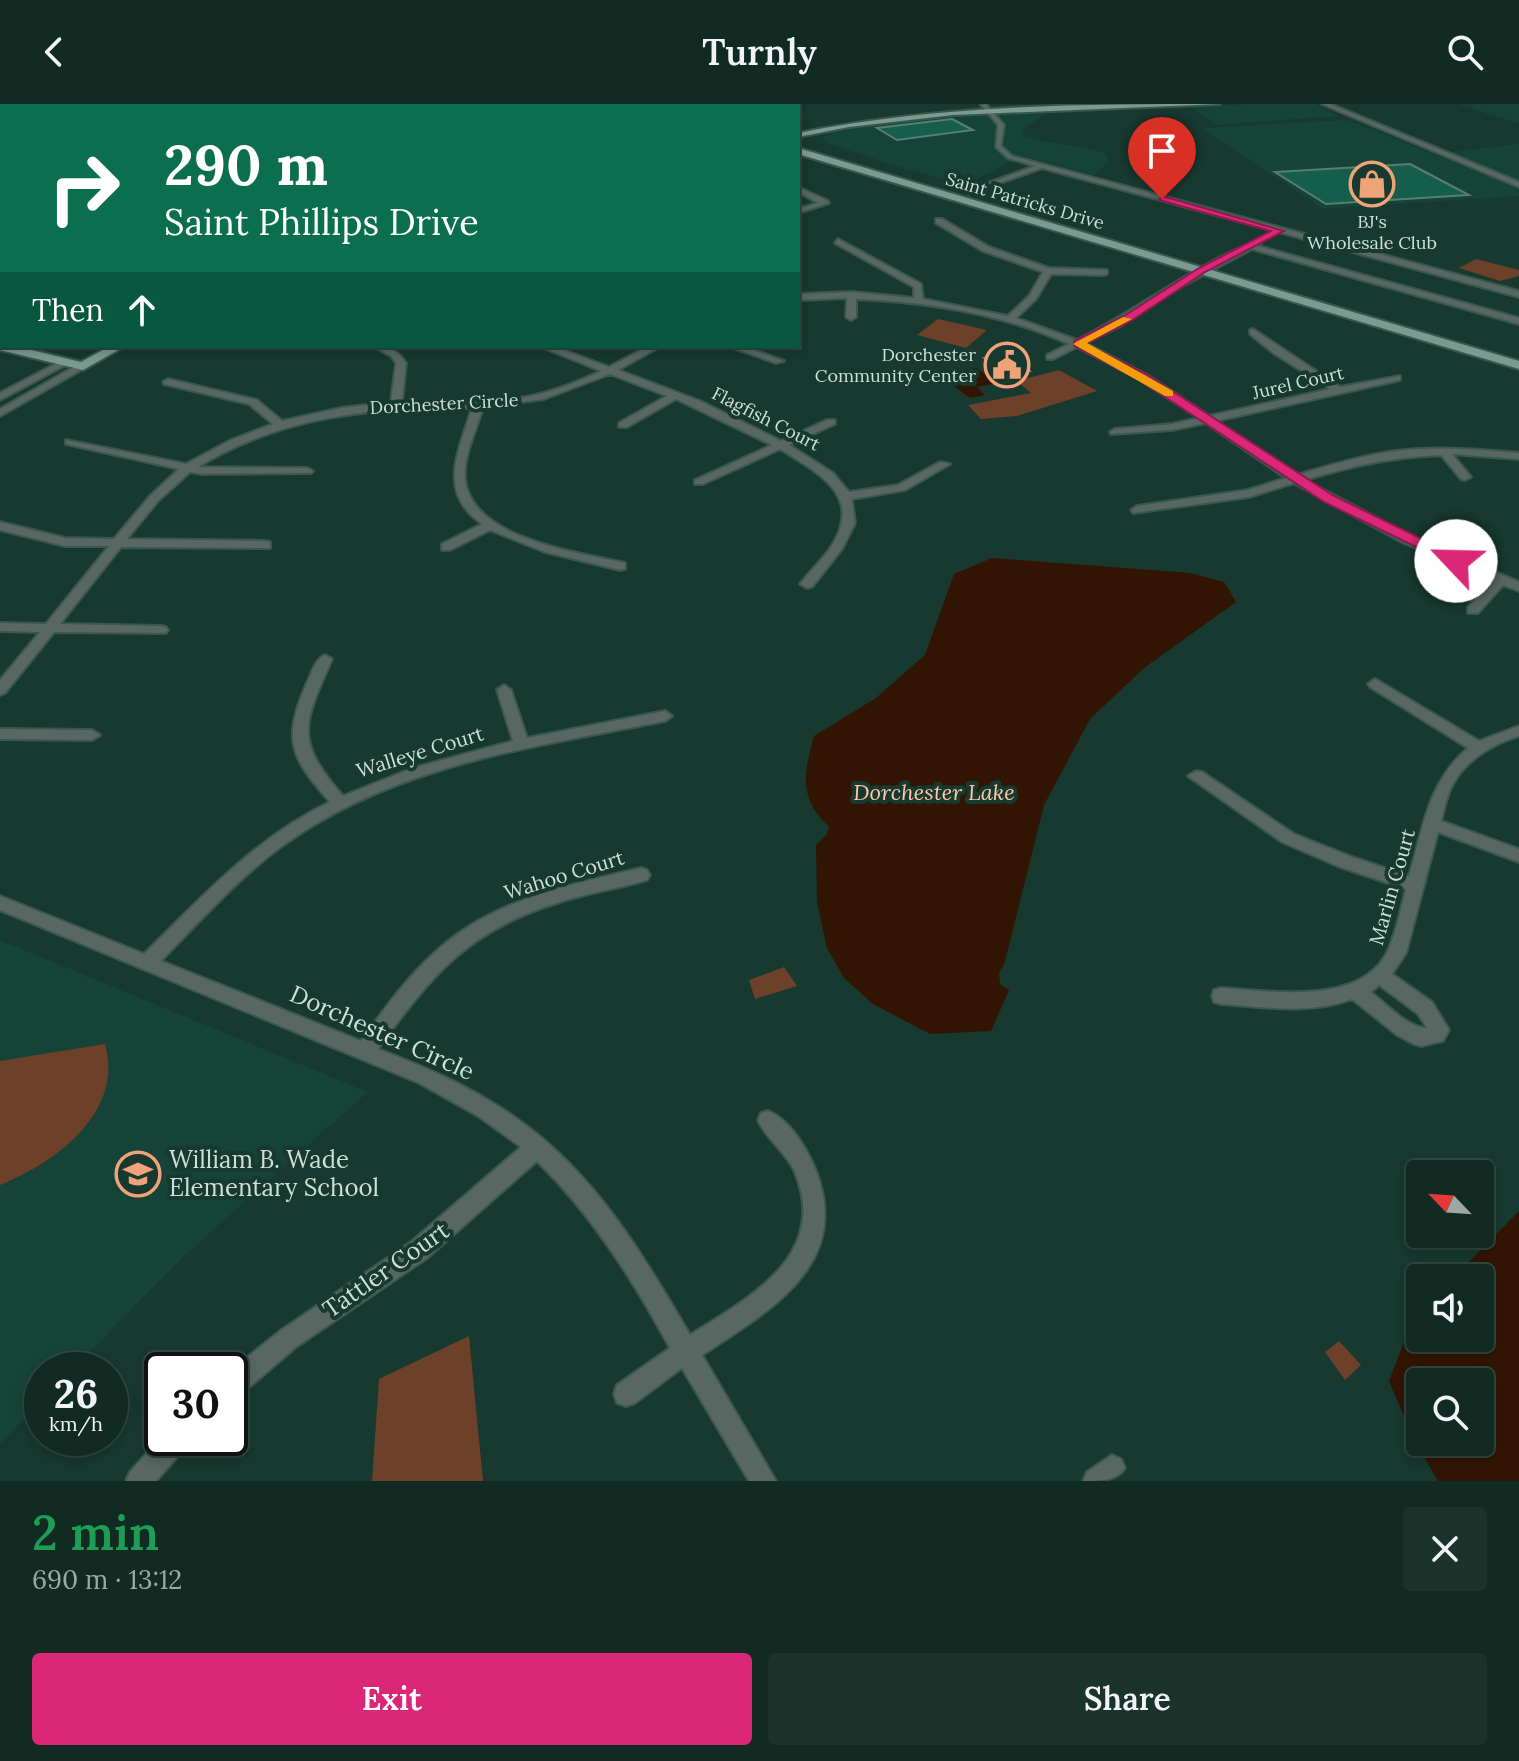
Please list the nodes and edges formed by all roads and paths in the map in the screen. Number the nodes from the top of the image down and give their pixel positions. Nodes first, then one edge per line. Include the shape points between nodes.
1 (1028, 104) edge
2 (1216, 104) edge
3 (1325, 104) edge
4 (982, 108) edge
5 (800, 127) edge
6 (835, 127) junction
7 (800, 135) edge
8 (800, 142) edge
9 (820, 146) junction
10 (801, 152) edge
11 (1041, 166) junction
12 (1519, 185) edge
13 (800, 190) edge
14 (972, 192) junction
15 (801, 208) edge
16 (939, 221) dead end
17 (1280, 231) junction
18 (838, 241) dead end
19 (1250, 246) junction
20 (1217, 263) junction
21 (1202, 270) junction
22 (1048, 271) junction
23 (1104, 272) dead end
24 (1519, 294) edge
25 (852, 295) junction
26 (800, 297) edge
27 (919, 302) junction
28 (1385, 312) dead end
29 (851, 317) dead end
30 (1008, 321) junction
31 (1519, 321) edge
32 (1253, 332) dead end
33 (1078, 344) junction
34 (8, 348) edge
35 (88, 348) edge
36 (115, 348) edge
37 (382, 348) edge
38 (549, 348) edge
39 (652, 348) edge
40 (739, 348) edge
41 (1050, 357) dead end
42 (779, 361) dead end
43 (64, 363) junction
44 (1519, 365) edge
45 (83, 366) junction
46 (609, 371) junction
47 (1396, 378) dead end
48 (168, 382) dead end
49 (1338, 390) junction
50 (676, 395) junction
51 (0, 397) edge
52 (396, 405) junction
53 (478, 406) junction
54 (0, 413) edge
55 (1207, 419) junction
56 (831, 422) dead end
57 (623, 425) dead end
58 (281, 426) junction
59 (1115, 432) dead end
60 (70, 442) dead end
61 (781, 445) junction
62 (1443, 451) junction
63 (1519, 456) edge
64 (944, 464) dead end
65 (187, 469) junction
66 (307, 471) dead end
67 (1465, 477) dead end
68 (1296, 479) junction
69 (699, 482) dead end
70 (846, 496) junction
71 (1137, 510) dead end
72 (490, 525) junction
73 (0, 526) edge
74 (119, 542) junction
75 (266, 545) dead end
76 (446, 547) dead end
77 (620, 566) dead end
78 (1500, 580) junction
79 (807, 584) dead end
80 (1519, 587) edge
81 (1473, 610) dead end
82 (0, 627) edge
83 (50, 628) junction
84 (161, 630) dead end
85 (325, 659) dead end
86 (1375, 684) dead end
87 (0, 690) edge
88 (504, 690) dead end
89 (665, 716) dead end
90 (1519, 731) edge
91 (0, 734) edge
92 (92, 735) dead end
93 (522, 746) junction
94 (1478, 747) junction
95 (1196, 776) dead end
96 (339, 802) junction
97 (1433, 824) junction
98 (1519, 856) edge
99 (641, 875) dead end
100 (1415, 885) junction
101 (0, 903) edge
102 (149, 961) junction
103 (1381, 976) junction
104 (1357, 992) junction
105 (1221, 996) dead end
106 (365, 1051) junction
107 (768, 1120) dead end
108 (537, 1147) junction
109 (686, 1351) junction
110 (248, 1372) edge
111 (626, 1394) dead end
112 (161, 1456) edge
113 (139, 1481) edge
114 (763, 1481) edge

1 - 4 main road
2 - 4 main road
3 - 12 street
4 - 5 main road via 878,113
4 - 6 main road
4 - 11 street via 1001,130 998,146 1003,153
6 - 7 main road
6 - 9 main road via 817,135
8 - 9 main road, Saint Patricks Drive
9 - 14 main road, Saint Patricks Drive
10 - 21 main road, Saint Patricks Drive
11 - 14 street
11 - 17 street
13 - 15 street via 825,203
14 - 20 main road, Saint Patricks Drive
16 - 22 street via 986,249
17 - 19 street
17 - 24 street
18 - 27 street via 918,286
19 - 20 street
19 - 31 street
20 - 21 street
20 - 28 main road, Saint Patricks Drive
21 - 33 street
21 - 44 main road, Saint Patricks Drive
22 - 23 street
22 - 30 street via 1033,297
25 - 26 street
25 - 27 street
25 - 29 street
27 - 30 street
30 - 33 street
32 - 49 street
33 - 41 street
33 - 55 street via 1142,376
34 - 43 main road
35 - 43 main road
36 - 45 main road
37 - 52 street via 401,363
38 - 46 street, Flagfish Court
39 - 46 street, Dorchester Circle
40 - 42 street
43 - 45 main road
43 - 51 street
45 - 54 street
46 - 50 street, Flagfish Court
46 - 53 street, Dorchester Circle via 552,394
47 - 49 street, Jurel Court
48 - 58 street via 253,402
49 - 55 street, Jurel Court
50 - 57 street
50 - 61 street, Flagfish Court
52 - 53 street, Dorchester Circle
52 - 58 street, Dorchester Circle
53 - 72 street via 460,483 471,508
55 - 59 street, Jurel Court
55 - 68 street
56 - 61 street
58 - 65 street, Dorchester Circle
60 - 65 street
61 - 69 street
61 - 70 street, Flagfish Court via 823,470
62 - 63 street
62 - 67 street
62 - 68 street via 1379,457
64 - 70 street via 901,488
65 - 66 street
65 - 74 street, Dorchester Circle via 153,499
68 - 71 street via 1234,496
68 - 78 street via 1381,526
70 - 79 street via 849,523 836,549
72 - 76 street
72 - 77 street via 515,538
73 - 74 street via 65,542
74 - 75 street
74 - 83 street, Dorchester Circle
78 - 80 street
78 - 81 street
82 - 83 street
83 - 84 street
83 - 87 street, Dorchester Circle
85 - 96 street via 301,713 298,738 308,767
86 - 94 street
88 - 93 street
89 - 93 street, Walleye Court
90 - 94 street, Marlin Court
91 - 92 street
93 - 96 street, Walleye Court via 425,769
94 - 97 street, Marlin Court via 1453,770
95 - 100 street via 1297,842
96 - 102 street, Walleye Court via 256,858
97 - 98 street
97 - 100 street, Marlin Court
99 - 106 street, Wahoo Court via 524,908 463,939 425,975
100 - 103 street, Marlin Court via 1397,953
101 - 102 street, Dorchester Circle
102 - 106 street, Dorchester Circle
103 - 104 street, Marlin Court
103 - 104 street via 1432,1016 1436,1035 1421,1038 1404,1029
104 - 105 street, Marlin Court via 1319,999
106 - 108 street, Dorchester Circle via 460,1094
107 - 109 street via 801,1158 814,1199 815,1232 785,1282
108 - 109 street, Dorchester Circle via 609,1225
108 - 110 street, Tattler Court via 419,1250
109 - 111 street
109 - 114 street, Dorchester Circle
112 - 113 street

